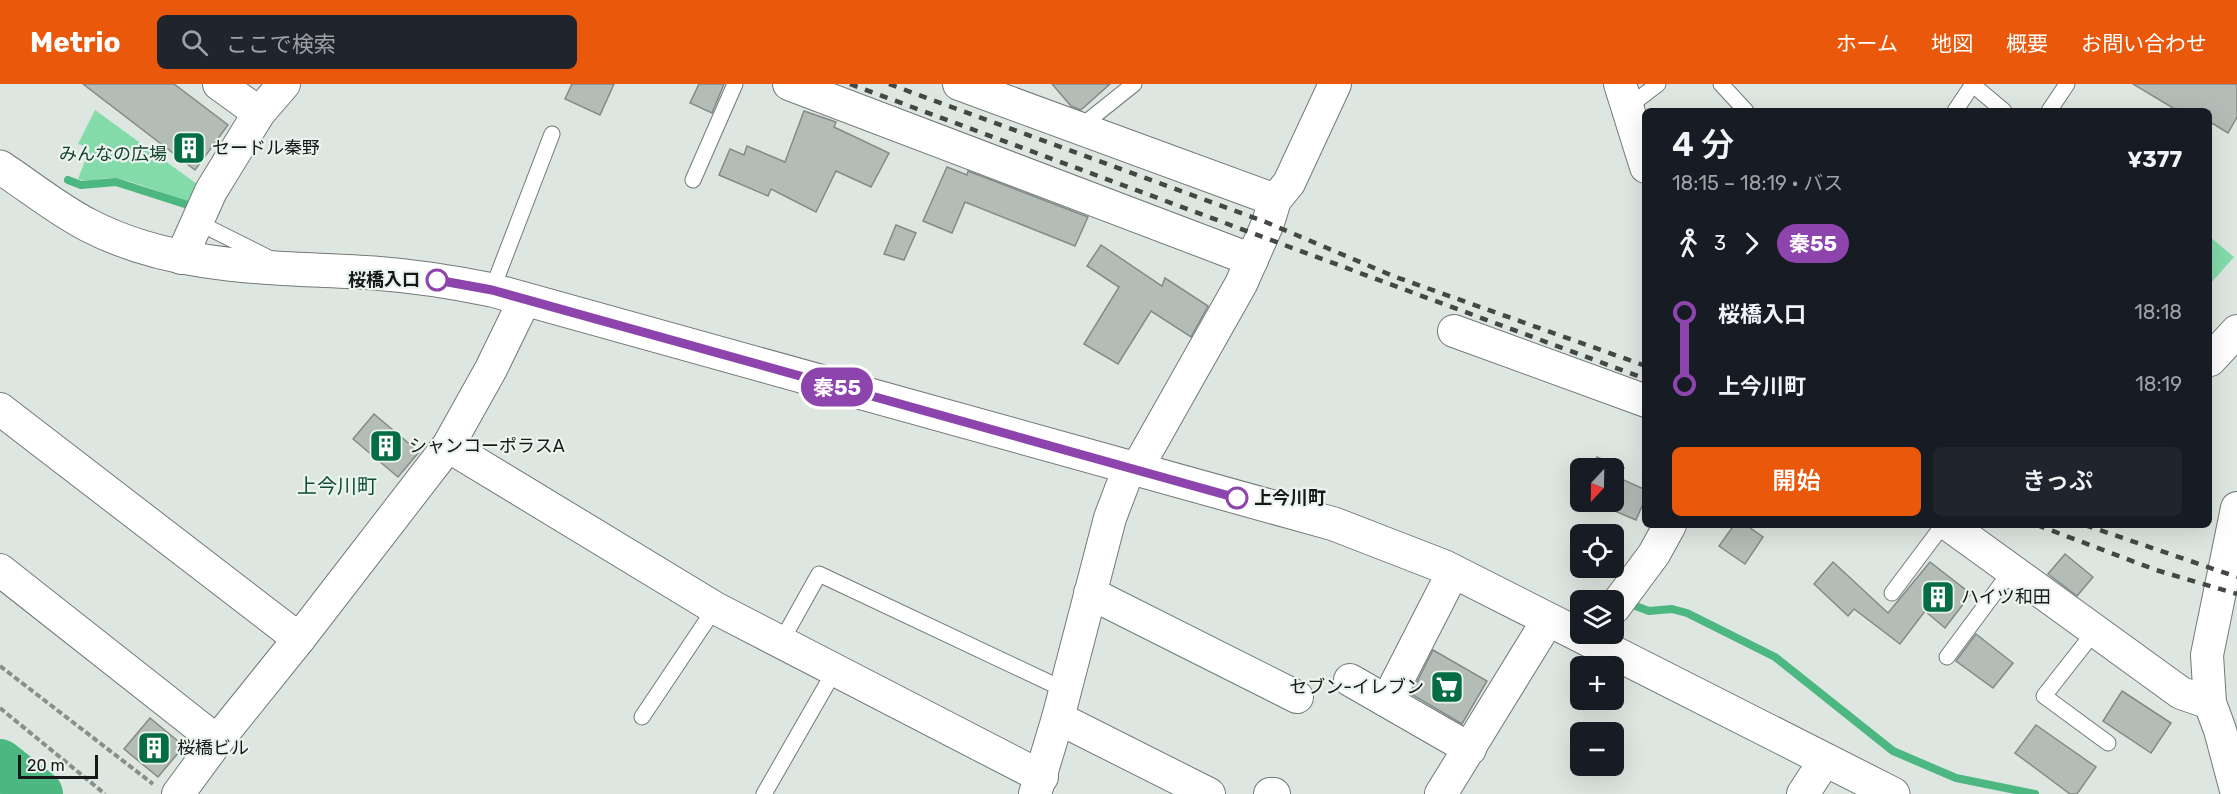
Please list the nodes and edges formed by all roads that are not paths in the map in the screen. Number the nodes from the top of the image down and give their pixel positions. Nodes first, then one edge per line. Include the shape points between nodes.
1 (219, 84) edge
2 (284, 84) edge
3 (735, 84) edge
4 (789, 84) edge
5 (959, 84) edge
6 (1134, 84) edge
7 (1335, 84) edge
8 (1658, 84) edge
9 (1721, 84) edge
10 (1972, 84) edge
11 (2067, 84) edge
12 (1624, 96) edge
13 (1743, 108) edge
14 (1956, 108) edge
15 (2000, 108) edge
16 (2051, 108) edge
17 (258, 113) junction
18 (1079, 128) junction
19 (552, 134) dead end
20 (1642, 154) edge
21 (5, 174) edge
22 (693, 180) dead end
23 (1275, 200) junction
24 (197, 222) junction
25 (181, 258) junction
26 (1252, 260) junction
27 (289, 269) junction
28 (492, 290) junction
29 (525, 299) junction
30 (1454, 331) dead end
31 (2237, 331) edge
32 (2212, 358) edge
33 (1642, 400) edge
34 (0, 410) edge
35 (448, 447) junction
36 (1132, 469) junction
37 (2237, 508) edge
38 (1668, 528) edge
39 (1941, 528) edge
40 (1953, 528) edge
41 (0, 570) edge
42 (2011, 571) junction
43 (1453, 572) junction
44 (1090, 593) junction
45 (1892, 593) dead end
46 (1624, 594) edge
47 (715, 608) junction
48 (1548, 620) junction
49 (1570, 629) edge
50 (2095, 631) junction
51 (299, 639) junction
52 (781, 642) junction
53 (1601, 644) edge
54 (1947, 657) dead end
55 (835, 670) junction
56 (1350, 680) dead end
57 (1297, 697) dead end
58 (1387, 701) junction
59 (2210, 703) junction
60 (1061, 704) junction
61 (642, 717) dead end
62 (217, 741) junction
63 (2108, 743) dead end
64 (1470, 749) junction
65 (1825, 760) junction
66 (1039, 785) edge
67 (167, 791) edge
68 (764, 794) edge
69 (1209, 794) edge
70 (1441, 794) edge
71 (1803, 794) edge
72 (1893, 794) edge
73 (2237, 794) edge

1 - 17 street
2 - 17 street
3 - 22 lane
4 - 26 street
5 - 18 street
6 - 18 lane
7 - 23 street via 1289,183
8 - 12 lane
9 - 13 lane
10 - 14 lane
10 - 15 lane
11 - 16 lane
12 - 20 street
17 - 24 street
18 - 23 street
19 - 28 lane
21 - 25 street via 87,225
23 - 26 street
24 - 25 street
24 - 27 lane
25 - 27 street
26 - 36 street
27 - 28 street via 376,273
28 - 29 street
29 - 35 street via 492,369
29 - 36 street
30 - 33 street
31 - 32 street
34 - 51 street
35 - 47 street
35 - 51 street
36 - 43 street via 1334,524
36 - 44 street via 1110,518
37 - 59 street via 2207,655
38 - 46 street
39 - 45 lane
40 - 42 street
41 - 62 street
42 - 50 street
42 - 54 lane
43 - 48 street
43 - 58 street
44 - 57 street
44 - 60 street
47 - 52 street
47 - 61 lane
48 - 49 street
48 - 64 street
50 - 59 street via 2181,693
50 - 63 lane via 2044,696
51 - 62 street
52 - 55 street
52 - 60 lane via 819,574
53 - 65 street
55 - 66 street
55 - 68 lane
56 - 58 street
58 - 64 street
59 - 73 street
60 - 66 street
60 - 69 street
62 - 67 street
64 - 70 street
65 - 71 street
65 - 72 street

